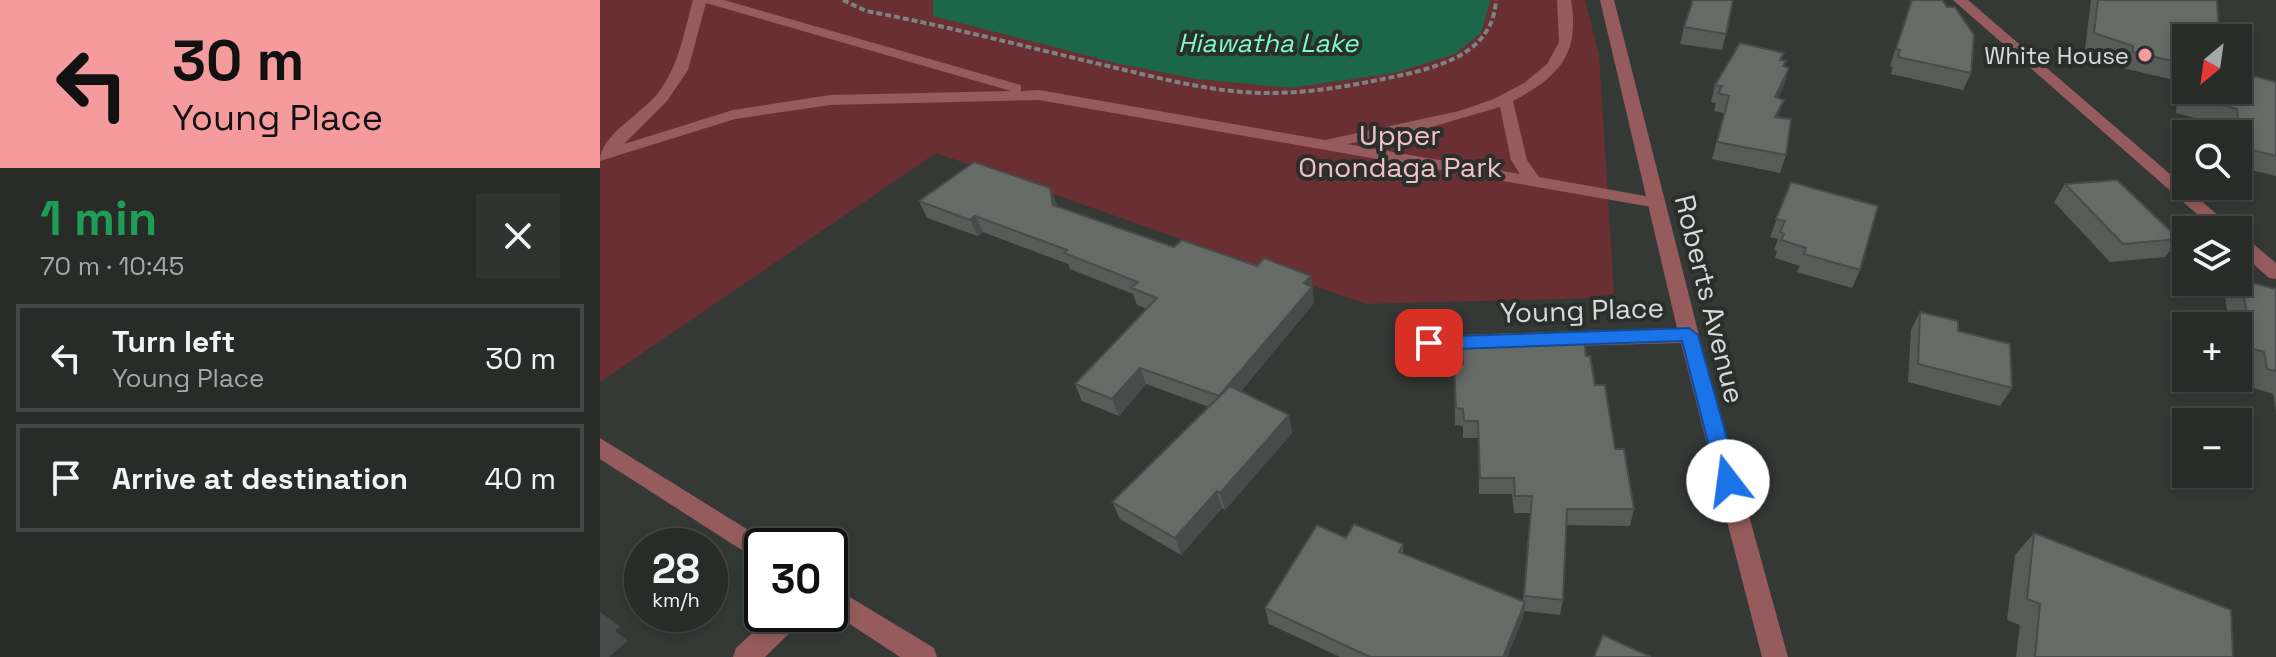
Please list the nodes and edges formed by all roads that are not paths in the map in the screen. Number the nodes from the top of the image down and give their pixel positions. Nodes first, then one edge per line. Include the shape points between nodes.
1 (700, 0) edge
2 (710, 0) edge
3 (1564, 0) edge
4 (1607, 0) edge
5 (1960, 0) edge
6 (1039, 95) junction
7 (1506, 101) junction
8 (1319, 145) junction
9 (600, 156) edge
10 (1534, 182) junction
11 (1657, 203) junction
12 (2210, 216) edge
13 (2252, 252) edge
14 (2276, 273) edge
15 (1689, 335) junction
16 (1429, 343) dead end
17 (600, 447) edge
18 (744, 540) edge
19 (848, 608) edge
20 (772, 632) edge
21 (746, 657) edge
22 (924, 657) edge
23 (1775, 657) edge

1 - 9 street via 681,70 662,98
2 - 6 street
3 - 7 street via 1568,39 1561,57
4 - 11 street, Roberts Avenue
5 - 12 street
6 - 8 street
6 - 9 street via 830,100 733,115
7 - 8 street
7 - 10 street via 1519,160
8 - 10 street
10 - 11 street
11 - 15 street, Roberts Avenue
13 - 14 street
15 - 16 street, Young Place
15 - 23 street, Roberts Avenue
17 - 18 street
19 - 22 street
20 - 21 street

